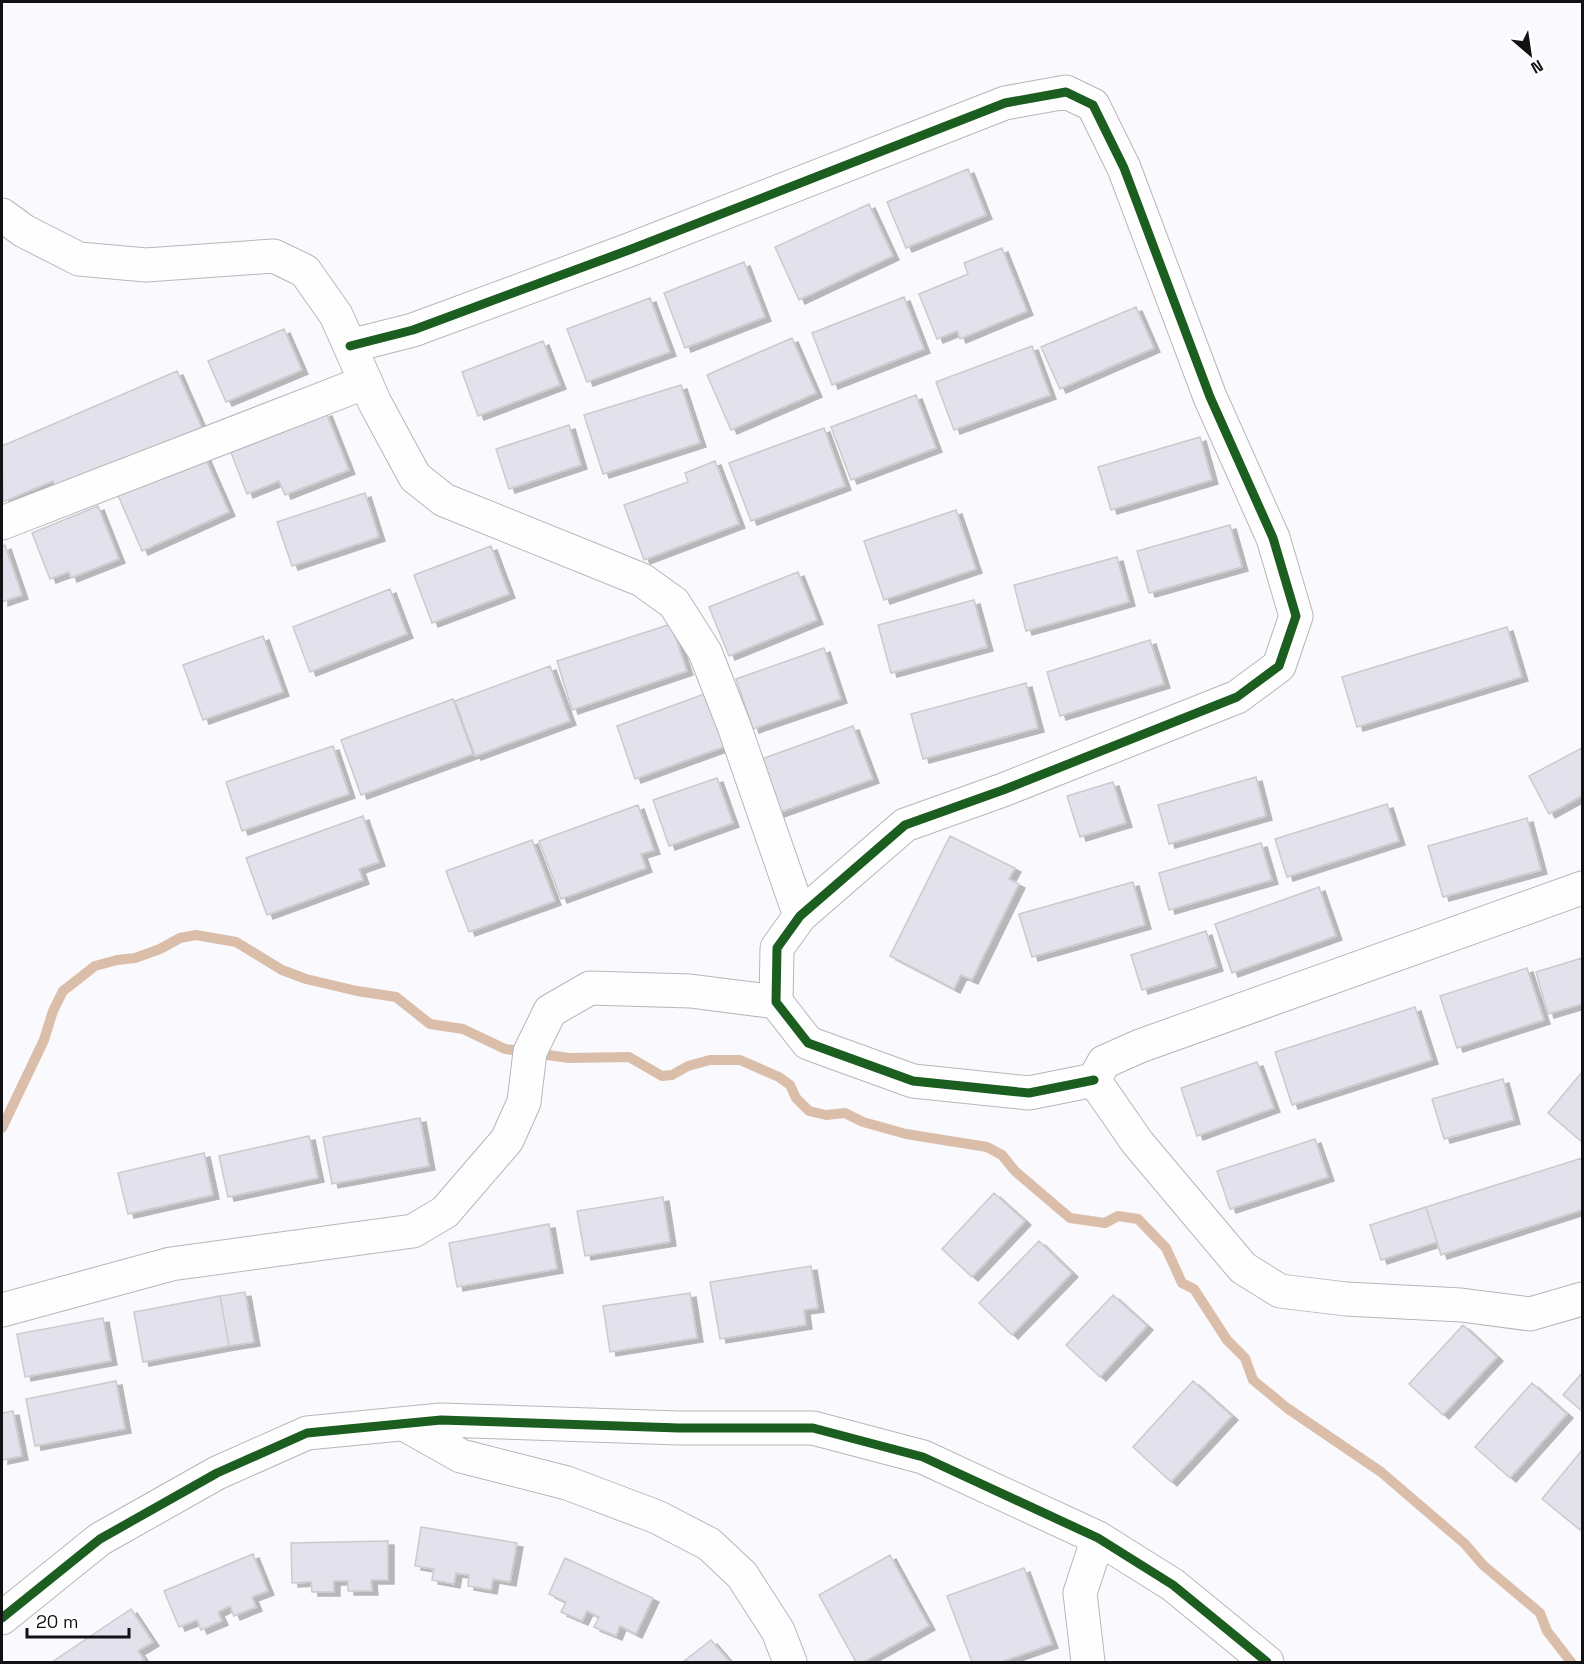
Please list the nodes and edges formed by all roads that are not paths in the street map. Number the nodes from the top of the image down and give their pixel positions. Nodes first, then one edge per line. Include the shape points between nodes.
1 (2, 215) edge
2 (350, 346) junction
3 (366, 382) junction
4 (2, 524) edge
5 (1582, 888) edge
6 (800, 916) junction
7 (776, 1002) junction
8 (1094, 1080) junction
9 (1582, 1299) edge
10 (2, 1310) edge
11 (404, 1424) junction
12 (1098, 1538) junction
13 (2, 1618) edge
14 (790, 1662) edge
15 (1088, 1662) edge
16 (1267, 1662) edge

1 - 2 street via 79,259 146,265 274,256 305,271 336,315
2 - 3 street
2 - 6 street via 413,330 629,250 1005,103 1066,92 1093,105 1124,168 1210,397 1273,538 1296,616 1279,666 1237,697 905,825
3 - 4 street
3 - 6 street via 415,477 444,500 642,580 674,603 705,652
5 - 8 street via 1140,1046 1104,1062
6 - 7 street via 777,948
7 - 8 street via 808,1043 913,1081 1029,1093
7 - 10 street via 690,991 590,988 550,1011 530,1052 524,1102 507,1140 445,1212 412,1231 171,1264
8 - 9 street via 1137,1142 1243,1268 1280,1291 1530,1314
11 - 12 street via 441,1420 813,1428 923,1457
11 - 13 street via 307,1433 217,1473 100,1539
11 - 14 street via 461,1456 567,1483 657,1516 709,1544 742,1575 778,1631
12 - 15 street via 1080,1593
12 - 16 street via 1173,1585

